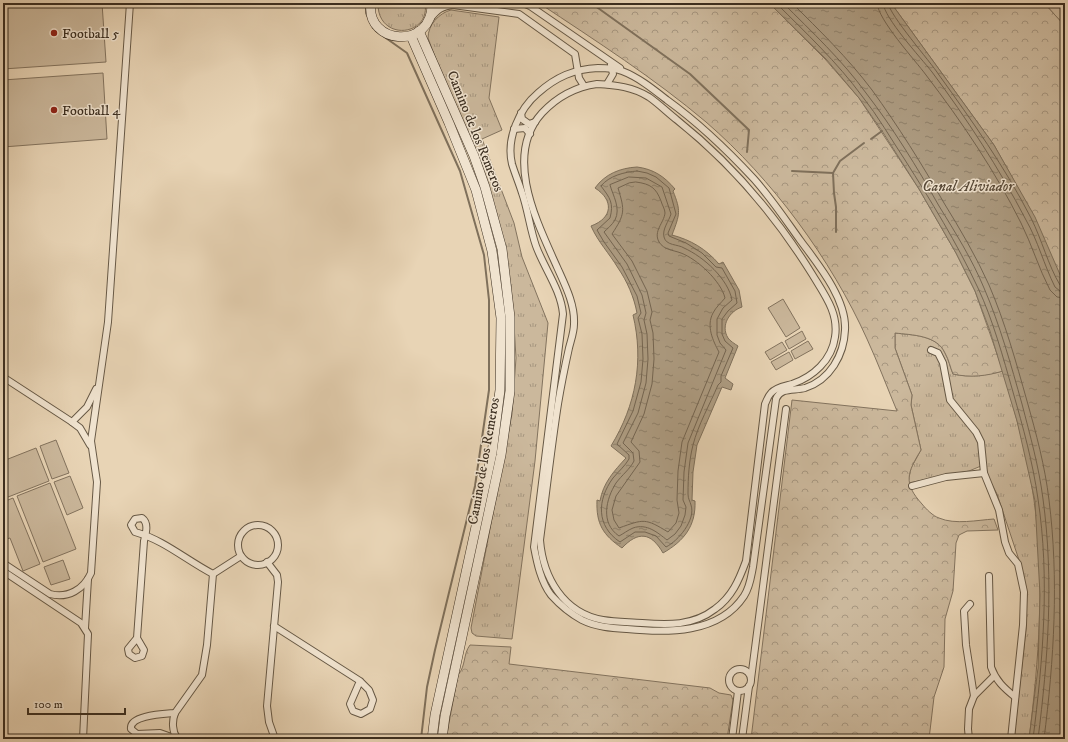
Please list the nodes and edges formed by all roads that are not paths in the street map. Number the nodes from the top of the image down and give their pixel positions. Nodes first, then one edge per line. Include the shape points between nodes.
1 (130, 3) edge
2 (371, 3) edge
3 (432, 3) edge
4 (472, 3) edge
5 (488, 3) edge
6 (523, 3) edge
7 (429, 20) junction
8 (419, 31) junction
9 (411, 36) junction
10 (610, 61) junction
11 (612, 68) junction
12 (578, 69) junction
13 (628, 73) junction
14 (607, 84) junction
15 (584, 86) junction
16 (521, 113) junction
17 (535, 122) junction
18 (514, 129) junction
19 (530, 134) junction
20 (3, 335) edge
21 (3, 345) edge
22 (931, 350) dead end
23 (3, 377) edge
24 (100, 380) junction
25 (786, 409) dead end
26 (72, 422) junction
27 (92, 449) junction
28 (984, 473) junction
29 (912, 486) dead end
30 (241, 556) junction
31 (267, 562) junction
32 (3, 563) edge
33 (3, 571) edge
34 (213, 574) junction
35 (989, 576) dead end
36 (88, 580) junction
37 (735, 587) junction
38 (744, 595) junction
39 (720, 604) junction
40 (970, 604) dead end
41 (726, 613) junction
42 (274, 626) junction
43 (85, 628) junction
44 (137, 638) dead end
45 (994, 676) junction
46 (751, 679) junction
47 (360, 681) junction
48 (749, 686) junction
49 (738, 691) junction
50 (974, 696) junction
51 (1015, 697) junction
52 (175, 714) junction
53 (83, 739) edge
54 (177, 739) edge
55 (275, 739) edge
56 (432, 739) edge
57 (442, 739) edge
58 (732, 739) edge
59 (742, 739) edge
60 (969, 739) edge
61 (1011, 739) edge

1 - 24 street via 108,322
2 - 9 main road via 371,14 379,28 394,37
3 - 7 main road
4 - 5 street
6 - 10 street
7 - 8 main road
7 - 12 street via 436,11 453,5 518,14 572,51 577,59
8 - 9 main road
8 - 57 main road, Camino de los Remeros via 485,187 502,249 510,317 510,390 501,455
9 - 56 main road, Camino de los Remeros via 476,190 492,251 500,318 500,390 492,453
10 - 11 street
10 - 13 street
11 - 12 street
11 - 13 street
11 - 14 street via 613,74
12 - 15 street via 579,78
12 - 16 street via 548,83 528,102
13 - 38 street via 681,110 754,180 815,259 844,315 843,345 830,371 805,388 785,390 778,394 776,399 753,567 750,583
14 - 15 street
14 - 37 street via 625,86 649,97 701,139 757,198 793,245 832,308 835,340 826,361 812,374 771,392 765,404 746,561
15 - 17 street via 565,94 551,104
16 - 17 street via 525,122
16 - 18 street
17 - 19 street
18 - 19 street via 525,128
18 - 41 street via 512,162 536,246 558,294 563,314 534,539 536,562 544,584 564,608 583,620 603,627 676,631 698,627
19 - 39 street via 524,160 527,188 572,304 574,324 558,404 540,540 546,572 555,589 568,603 580,612 603,620 671,625 700,618
20 - 21 street
22 - 28 street via 938,353 944,363 950,400 981,442
23 - 26 street
24 - 26 street via 87,407
24 - 27 street via 91,435
25 - 46 street
26 - 27 street via 84,434
27 - 36 street via 97,482 91,573
28 - 29 street
28 - 51 street via 999,510 1009,553 1018,564 1024,592
30 - 31 street via 245,561 256,565
30 - 31 street via 237,545 241,534 250,526 262,525 272,531 278,542 276,554
30 - 34 street
31 - 42 street via 277,575 278,582
32 - 36 street via 50,594 59,596 74,592
33 - 43 street
34 - 44 street via 157,539 146,535
34 - 52 street via 202,675
35 - 45 street via 991,667
36 - 43 street
37 - 38 street
37 - 39 street
38 - 41 street
39 - 41 street
40 - 50 street via 964,611
42 - 47 street
42 - 55 street via 267,706
43 - 53 street via 89,641
45 - 50 street
45 - 51 street via 1001,686
46 - 48 street
46 - 49 street via 745,670 737,670 731,674 730,684
47 - 47 street via 369,690 373,700 370,709 361,714 353,711 350,704
48 - 49 street
48 - 59 street
49 - 58 street
50 - 60 street via 969,709
51 - 61 street
52 - 54 street via 174,734
52 - 54 street via 140,718 130,726 137,734 160,733

